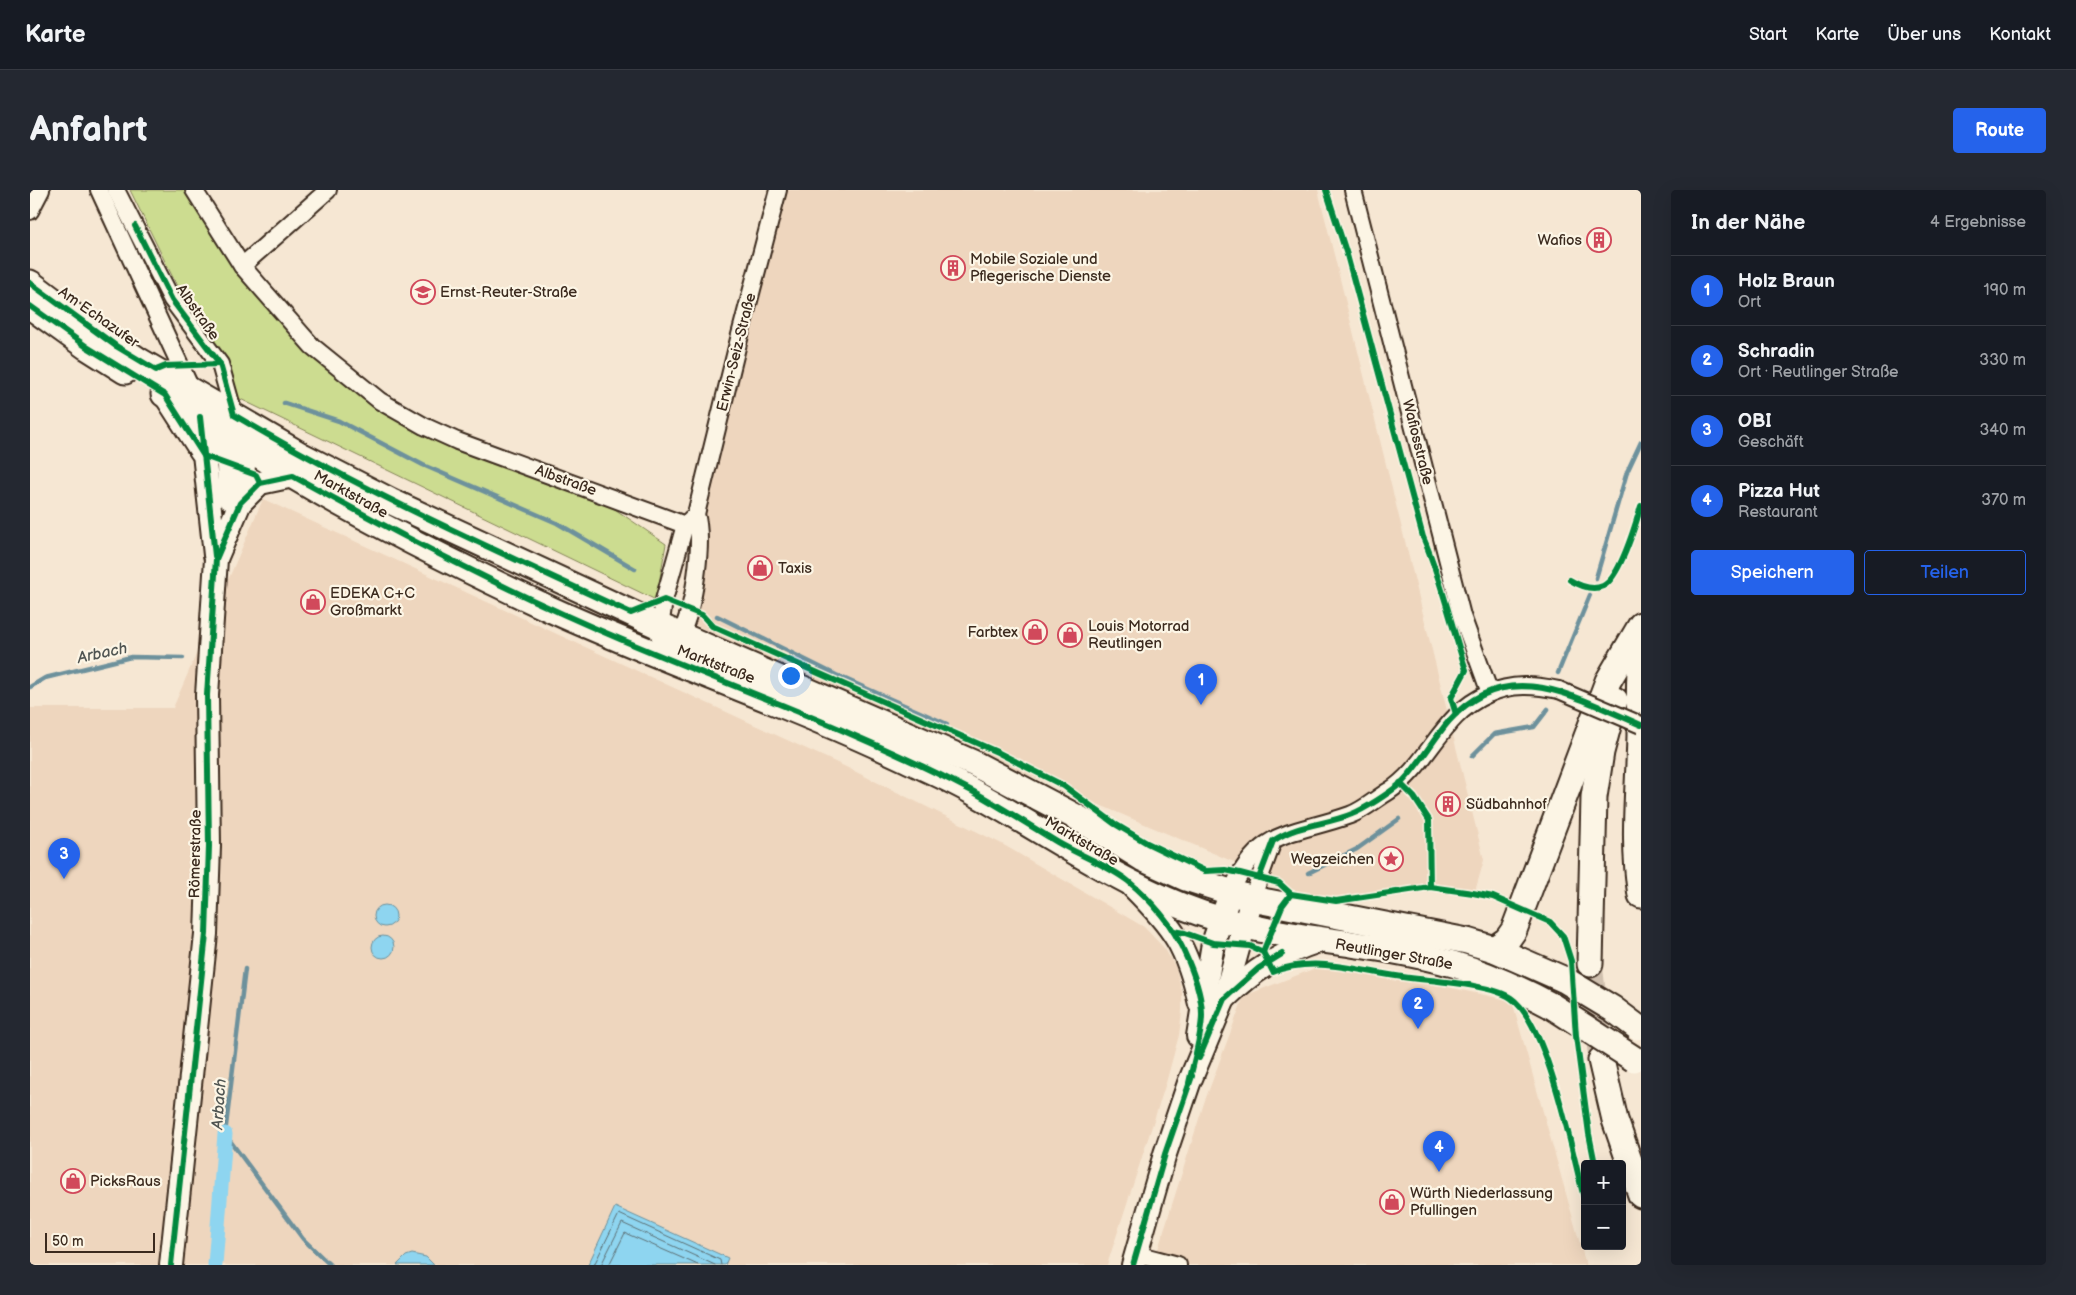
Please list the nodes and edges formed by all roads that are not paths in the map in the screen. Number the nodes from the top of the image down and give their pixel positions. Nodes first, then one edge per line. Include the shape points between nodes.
1 (41, 190) edge
2 (99, 190) edge
3 (116, 190) edge
4 (194, 190) edge
5 (328, 190) edge
6 (778, 190) edge
7 (1353, 190) edge
8 (30, 211) edge
9 (242, 266) junction
10 (30, 283) edge
11 (30, 306) edge
12 (165, 395) junction
13 (210, 410) junction
14 (246, 447) junction
15 (204, 456) junction
16 (293, 476) junction
17 (240, 503) junction
18 (690, 519) junction
19 (229, 526) junction
20 (216, 559) junction
21 (1641, 625) edge
22 (1641, 629) edge
23 (670, 630) junction
24 (658, 654) junction
25 (1640, 667) edge
26 (1490, 693) junction
27 (1641, 725) edge
28 (1273, 841) junction
29 (1593, 864) junction
30 (1127, 881) junction
31 (1641, 895) edge
32 (1241, 896) junction
33 (1232, 922) junction
34 (1319, 941) junction
35 (1494, 949) junction
36 (1590, 964) tunnel mouth
37 (1224, 999) junction
38 (1202, 1015) junction
39 (1639, 1029) edge
40 (1601, 1060) tunnel mouth
41 (1637, 1061) edge
42 (1189, 1084) junction
43 (1641, 1195) edge
44 (1135, 1260) edge
45 (171, 1265) edge
46 (1178, 1265) edge

1 - 8 street
2 - 13 street
3 - 13 street, Albstraße via 172,300 220,364
4 - 9 street, Albstraße
5 - 9 street
6 - 18 street, Erwin-Seiz-Straße
7 - 26 street, Wafiosstraße via 1462,616
9 - 18 street, Albstraße via 312,346 380,401 424,426 457,441
10 - 13 main road, Am Echazufer
11 - 12 main road, Am Echazufer via 87,347
12 - 13 main road, Am Echazufer
12 - 15 main road
13 - 14 main road, Am Echazufer
13 - 15 main road
13 - 19 main road, Römerstraße via 228,465
13 - 23 main road, Marktstraße via 390,501
14 - 16 main road, Marktstraße
14 - 17 main road, Römerstraße
15 - 20 main road
16 - 17 main road via 260,484
16 - 24 main road, Marktstraße via 430,551 551,609
17 - 19 main road, Römerstraße
18 - 23 street, Erwin-Seiz-Straße
18 - 23 street, Erwin-Seiz-Straße via 700,525 690,610
19 - 20 main road, Römerstraße
20 - 45 main road, Römerstraße via 207,695 209,846 206,934
21 - 35 main road via 1608,681 1514,930
22 - 29 main road via 1614,702 1602,752 1594,797
23 - 24 street, Erwin-Seiz-Straße
23 - 32 main road, Marktstraße via 973,763 1078,818 1142,858 1186,878
24 - 30 main road, Marktstraße via 795,709 904,758 974,792
25 - 29 main road
25 - 31 main road via 1636,829
26 - 27 street, bridge via 1532,685 1559,690
26 - 28 street via 1456,714 1400,783 1352,814 1294,830
28 - 32 street
28 - 32 street via 1248,859
29 - 36 main road
30 - 33 main road, Marktstraße via 1185,907
30 - 38 main road via 1161,913 1182,946 1195,981
32 - 33 main road
32 - 35 main road, Reutlinger Straße via 1459,939
33 - 34 main road, Reutlinger Straße
33 - 37 main road
33 - 38 main road via 1213,943
34 - 37 main road via 1275,958
34 - 41 main road, Reutlinger Straße, bridge via 1409,954 1452,964 1510,984 1552,1006
35 - 39 main road, Reutlinger Straße, bridge via 1565,980
37 - 42 main road
38 - 42 main road
40 - 43 main road via 1615,1120
42 - 44 main road
44 - 46 street

